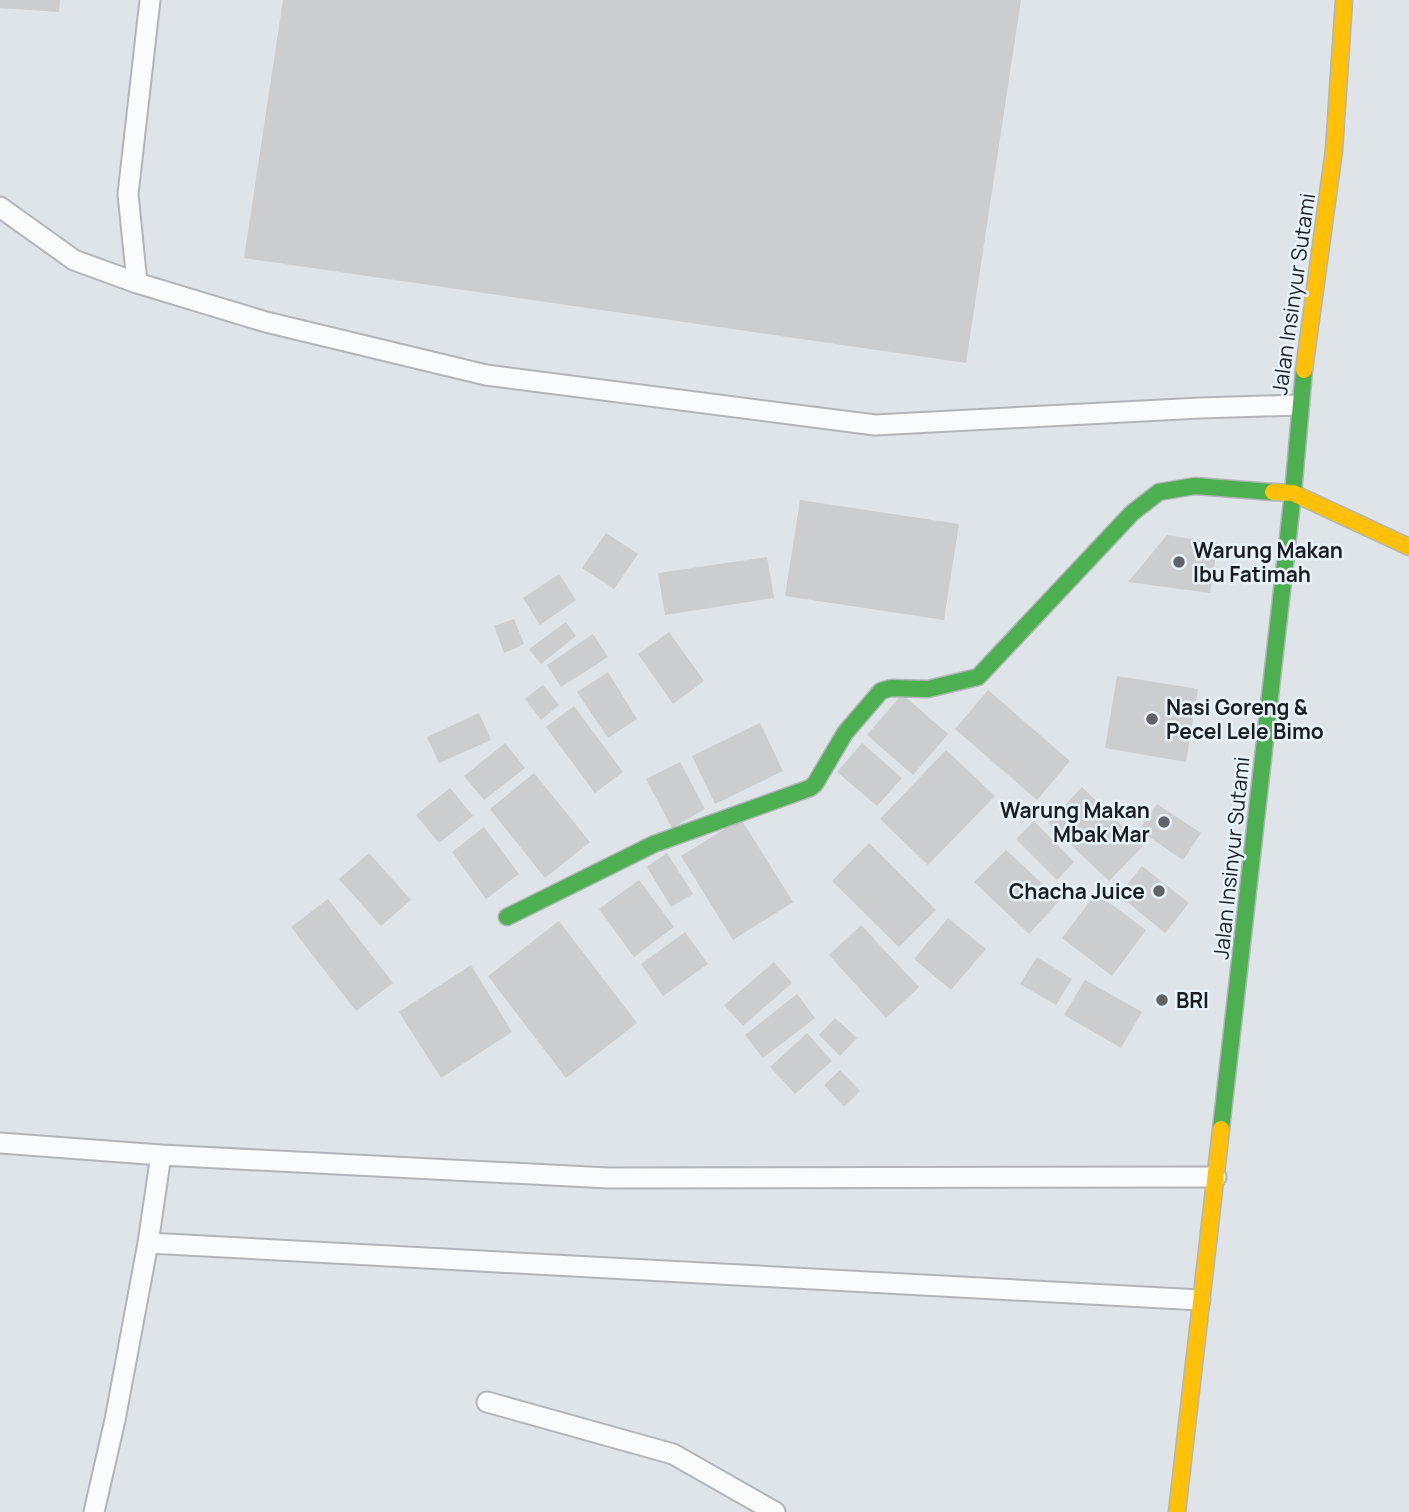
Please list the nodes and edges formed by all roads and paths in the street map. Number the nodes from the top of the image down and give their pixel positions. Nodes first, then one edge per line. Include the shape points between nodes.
1 (150, 0) edge
2 (1344, 0) edge
3 (0, 207) edge
4 (137, 283) junction
5 (1299, 405) junction
6 (1293, 493) junction
7 (1409, 547) edge
8 (507, 917) dead end
9 (0, 1143) edge
10 (161, 1155) junction
11 (1216, 1177) junction
12 (148, 1243) junction
13 (1200, 1300) junction
14 (487, 1402) dead end
15 (94, 1512) edge
16 (775, 1512) edge
17 (1177, 1512) edge

1 - 4 lane via 128,194
2 - 5 main road, Jalan Insinyur Sutami via 1334,150
3 - 4 lane via 74,260
4 - 5 lane via 266,322 486,375 875,425
5 - 6 main road, Jalan Insinyur Sutami
6 - 7 main road
6 - 8 main road via 1195,485 1159,492 1132,513 978,677 928,689 891,688 874,696 810,788 654,844
6 - 11 main road, Jalan Insinyur Sutami
9 - 10 lane
10 - 11 lane via 608,1178
10 - 12 lane
11 - 13 main road, Jalan Insinyur Sutami
12 - 13 lane
12 - 15 lane
13 - 17 main road, Jalan Insinyur Sutami
14 - 16 lane via 673,1454

